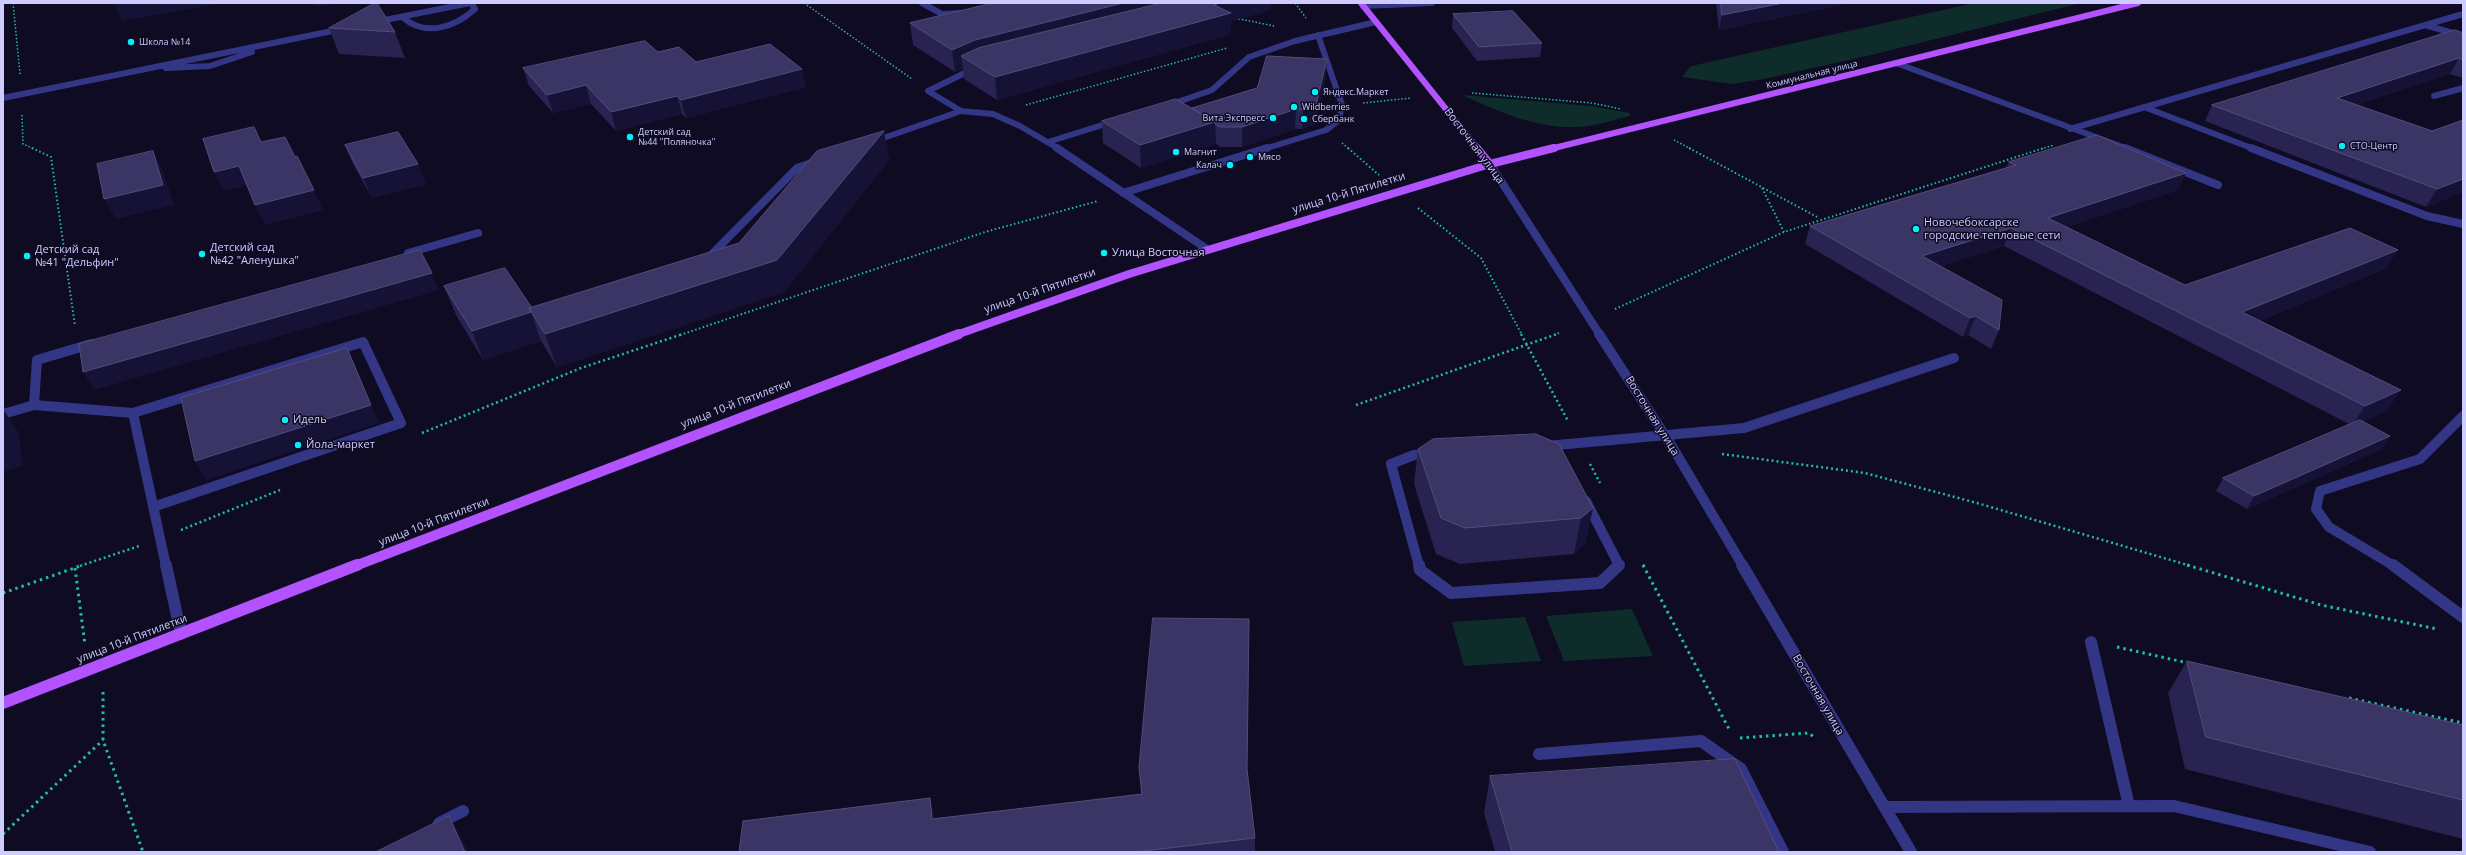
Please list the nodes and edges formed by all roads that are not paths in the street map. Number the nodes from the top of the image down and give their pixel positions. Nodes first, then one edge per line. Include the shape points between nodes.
1 (470, 3) edge
2 (922, 3) edge
3 (1432, 3) edge
4 (2138, 3) edge
5 (1362, 4) edge
6 (972, 13) edge
7 (2463, 14) edge
8 (402, 17) junction
9 (1376, 22) junction
10 (365, 24) edge
11 (2424, 25) junction
12 (350, 28) edge
13 (1318, 35) junction
14 (2463, 36) edge
15 (269, 44) junction
16 (1896, 63) junction
17 (986, 64) edge
18 (154, 67) junction
19 (2463, 88) edge
20 (2434, 96) dead end
21 (3, 98) edge
22 (2144, 107) junction
23 (1159, 108) edge
24 (961, 112) junction
25 (1122, 119) edge
26 (2070, 129) junction
27 (1048, 142) junction
28 (864, 145) edge
29 (827, 157) edge
30 (1490, 164) junction
31 (2218, 185) dead end
32 (1124, 194) junction
33 (2463, 224) edge
34 (478, 233) dead end
35 (1207, 250) junction
36 (402, 255) edge
37 (700, 262) edge
38 (100, 342) edge
39 (1954, 358) dead end
40 (34, 405) junction
41 (133, 412) junction
42 (3, 414) edge
43 (2463, 416) edge
44 (1665, 436) junction
45 (1535, 447) edge
46 (1444, 453) edge
47 (1580, 488) edge
48 (153, 507) junction
49 (2463, 617) edge
50 (181, 634) junction
51 (2091, 642) road end
52 (3, 703) edge
53 (1539, 754) dead end
54 (2129, 806) junction
55 (1885, 807) junction
56 (463, 811) dead end
57 (428, 828) edge
58 (1783, 852) edge
59 (1911, 852) edge
60 (2370, 852) edge

1 - 8 street
1 - 8 street via 475,9 469,16 444,27 420,28 409,24
2 - 6 street via 942,14
3 - 5 street
4 - 16 main road, Коммунальная улица
5 - 9 main road, Восточная улица
7 - 11 street
8 - 10 street
9 - 13 street
9 - 30 main road, Восточная улица
11 - 14 street
11 - 22 street
12 - 15 street
13 - 23 street via 1248,58 1203,95
13 - 32 street via 1342,105 1338,120 1326,130
15 - 18 street
15 - 18 street via 235,60 210,68 186,70
16 - 26 street
16 - 30 main road, Коммунальная улица
17 - 24 street via 928,91
18 - 21 street
19 - 20 street
22 - 26 street
22 - 33 street via 2427,216
24 - 27 street via 993,114
24 - 28 street
25 - 27 street
26 - 31 street via 2122,145
27 - 32 street
29 - 37 street via 797,168 707,260
30 - 35 main road, улица 10-й Пятилетки
30 - 44 street, Восточная улица
32 - 35 street
34 - 36 street
35 - 50 main road, улица 10-й Пятилетки via 978,326
38 - 40 street via 37,360
39 - 44 street via 1744,428
40 - 41 street
40 - 42 street
41 - 48 street
41 - 48 street via 363,342 401,423
43 - 49 street via 2420,459 2320,491 2316,509 2329,527 2387,561
44 - 45 street via 1560,449
44 - 55 street, Восточная улица
46 - 47 street via 1414,455 1391,464 1420,570 1451,592 1600,583 1619,565
48 - 50 street
50 - 52 main road, улица 10-й Пятилетки
51 - 54 street
53 - 58 street via 1701,740 1741,769
54 - 55 street
54 - 60 street via 2174,806
55 - 59 street, Восточная улица
56 - 57 street

